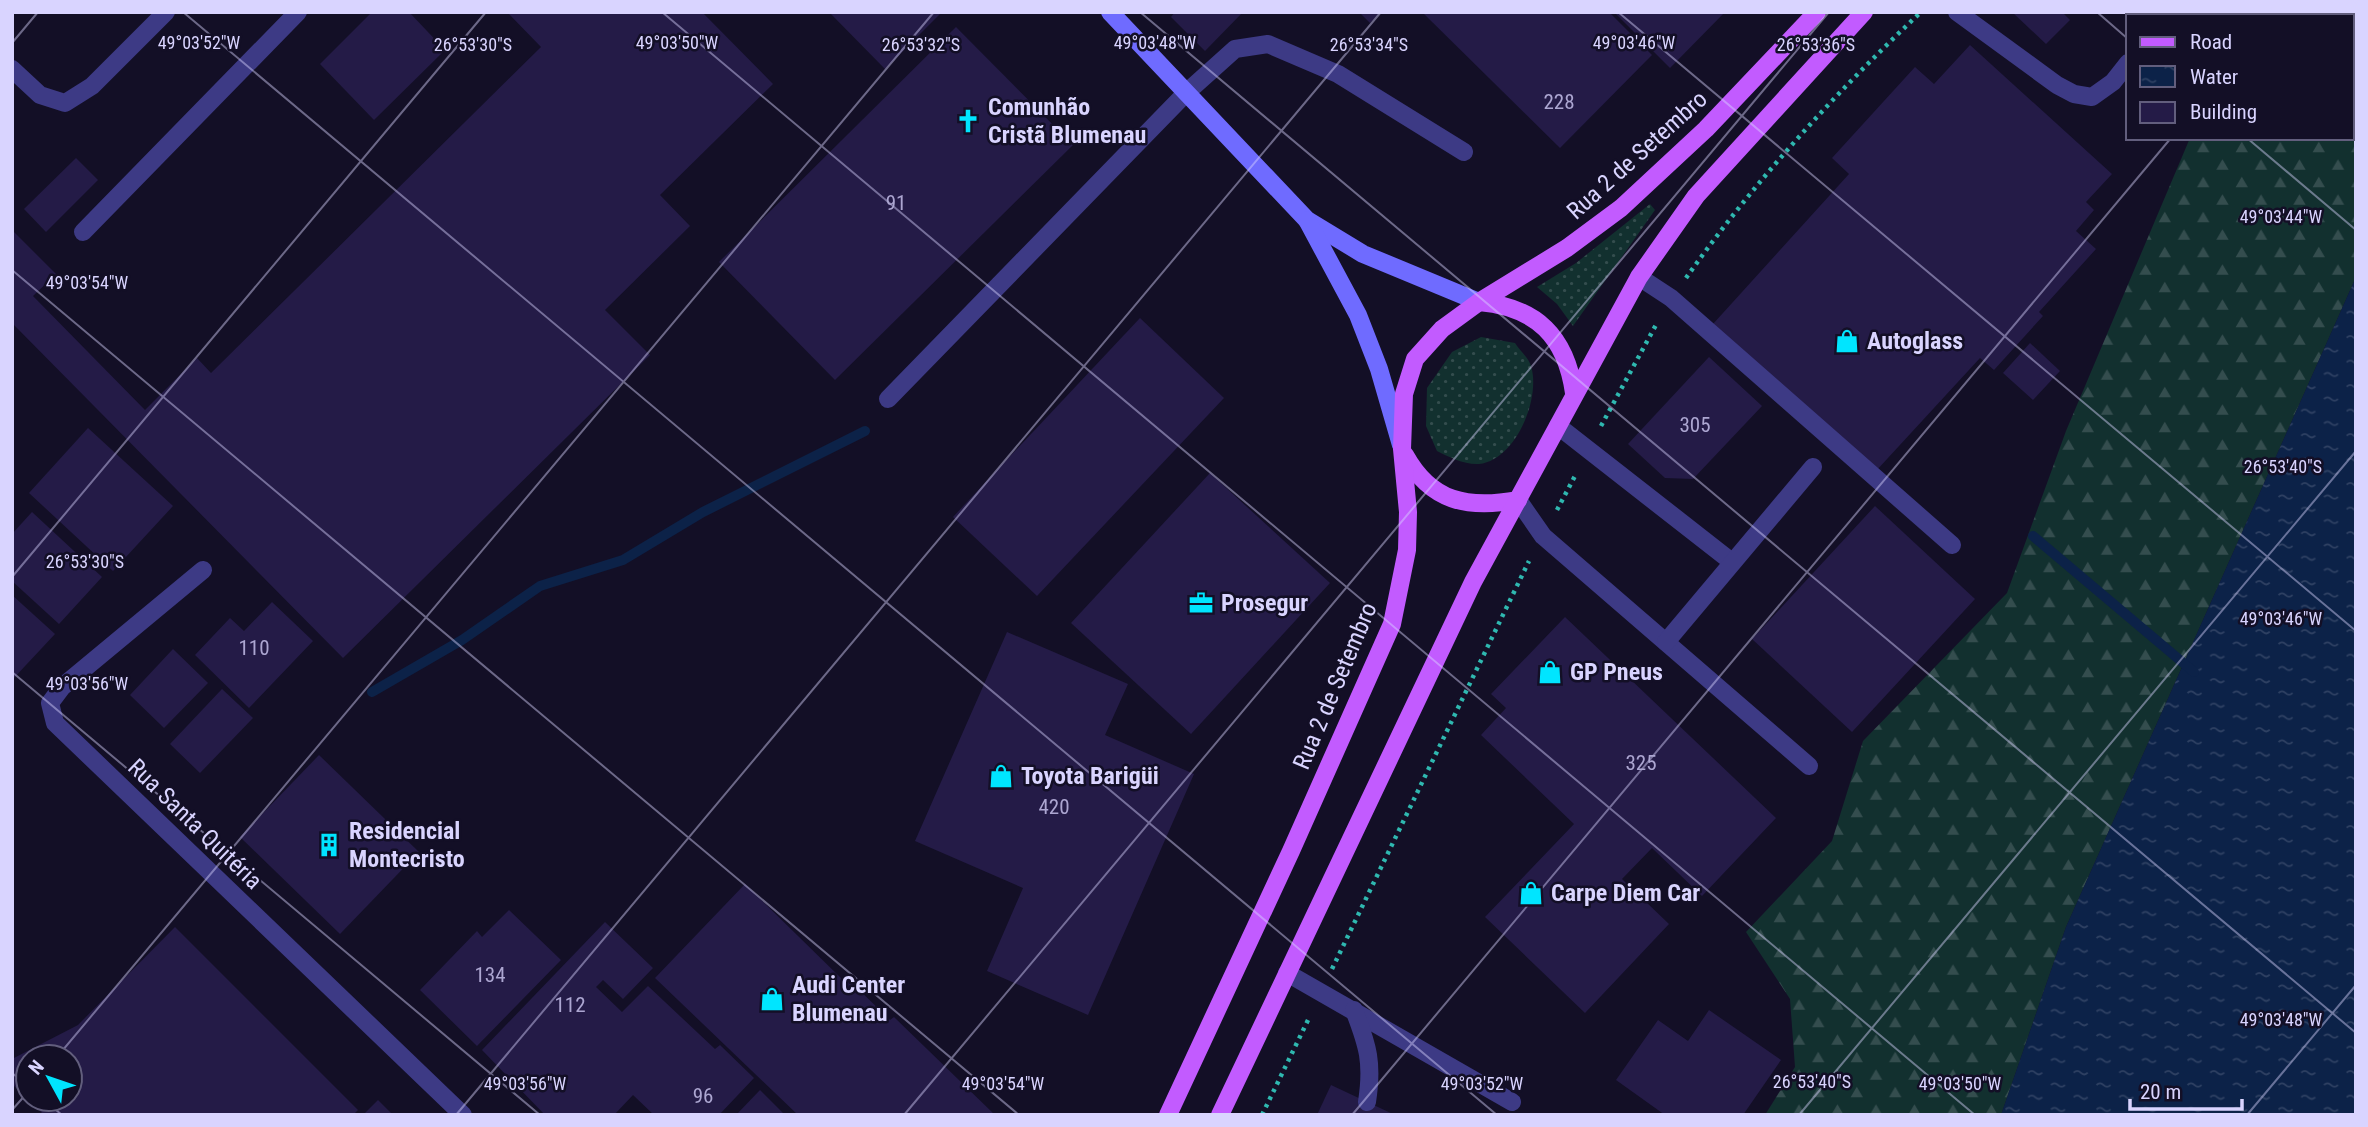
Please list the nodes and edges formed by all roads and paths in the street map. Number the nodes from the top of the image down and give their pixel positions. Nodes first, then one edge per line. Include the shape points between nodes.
1 (166, 12) edge
2 (298, 12) edge
3 (1110, 12) edge
4 (1864, 12) edge
5 (1957, 12) edge
6 (1816, 13) edge
7 (2126, 66) edge
8 (12, 69) edge
9 (1186, 93) junction
10 (1464, 152) dead end
11 (1307, 220) junction
12 (83, 232) dead end
13 (1639, 277) junction
14 (1479, 302) junction
15 (1574, 393) junction
16 (888, 399) dead end
17 (1558, 425) junction
18 (1402, 449) junction
19 (1812, 467) dead end
20 (1518, 500) junction
21 (1952, 545) dead end
22 (1732, 562) junction
23 (203, 570) dead end
24 (1666, 642) junction
25 (1809, 766) dead end
26 (1287, 973) junction
27 (1354, 1010) junction
28 (1512, 1101) dead end
29 (1367, 1102) dead end
30 (463, 1115) edge
31 (1168, 1115) edge
32 (1220, 1115) edge

1 - 8 street via 92,86 65,103 40,95
2 - 12 street
3 - 9 main road
4 - 13 main road via 1696,196
5 - 7 street via 2074,94 2092,97
6 - 14 main road, Rua 2 de Setembro via 1706,129 1621,208 1567,248
9 - 10 street via 1235,49 1268,44 1338,74
9 - 11 main road
9 - 16 street
11 - 14 main road via 1363,254
11 - 18 main road via 1358,315
13 - 15 main road
13 - 21 street via 1671,298
14 - 15 main road via 1500,304 1538,321 1564,353
14 - 18 main road, Rua 2 de Setembro via 1442,329 1415,359 1404,394
15 - 17 main road
17 - 20 main road
17 - 22 street
18 - 20 main road via 1417,477 1439,494 1490,505
18 - 31 main road, Rua 2 de Setembro via 1407,550 1392,624
19 - 22 street
20 - 24 street via 1543,536
20 - 26 main road via 1473,583
22 - 24 street
23 - 30 street, Rua Santa Quitéria via 62,687 50,704 55,723
24 - 25 street
26 - 27 street
26 - 32 main road
27 - 28 street
27 - 29 street via 1369,1049

